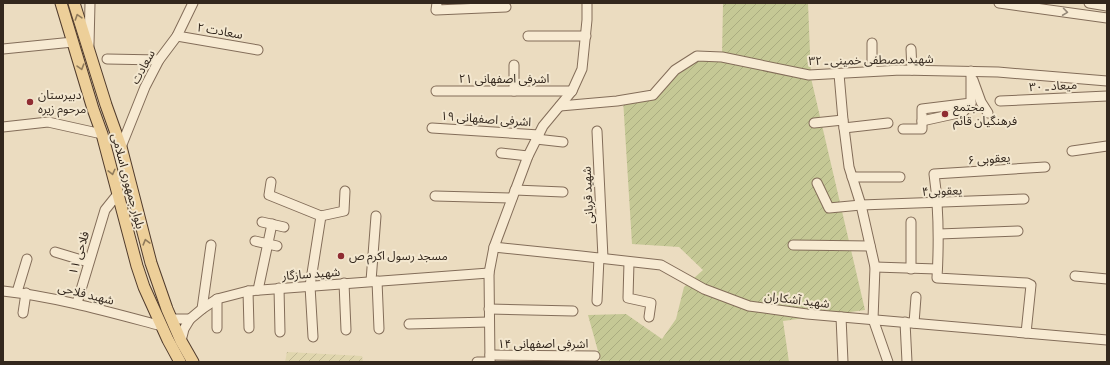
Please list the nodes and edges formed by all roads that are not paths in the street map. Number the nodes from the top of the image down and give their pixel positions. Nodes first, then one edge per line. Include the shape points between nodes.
1 (61, 3) edge
2 (74, 3) edge
3 (90, 3) edge
4 (193, 3) edge
5 (437, 3) edge
6 (587, 3) edge
7 (999, 3) edge
8 (1089, 3) edge
9 (1107, 6) edge
10 (506, 7) dead end
11 (1107, 18) edge
12 (177, 36) junction
13 (528, 36) dead end
14 (586, 36) junction
15 (73, 42) junction
16 (874, 45) dead end
17 (3, 49) edge
18 (911, 49) dead end
19 (89, 50) junction
20 (258, 50) dead end
21 (107, 59) dead end
22 (159, 60) junction
23 (514, 66) dead end
24 (912, 70) junction
25 (872, 71) junction
26 (971, 71) junction
27 (839, 74) junction
28 (98, 80) junction
29 (1107, 81) edge
30 (85, 83) junction
31 (436, 91) dead end
32 (514, 91) junction
33 (572, 91) junction
34 (1107, 96) edge
35 (1000, 101) dead end
36 (106, 105) junction
37 (560, 106) junction
38 (93, 109) junction
39 (988, 113) dead end
40 (814, 123) dead end
41 (888, 123) dead end
42 (843, 124) junction
43 (3, 127) edge
44 (432, 128) dead end
45 (903, 129) dead end
46 (597, 131) dead end
47 (102, 134) junction
48 (538, 137) junction
49 (563, 142) dead end
50 (1107, 146) edge
51 (121, 147) junction
52 (1072, 151) dead end
53 (501, 153) dead end
54 (528, 156) junction
55 (1045, 167) dead end
56 (900, 177) dead end
57 (852, 178) junction
58 (271, 182) dead end
59 (817, 183) dead end
60 (345, 191) dead end
61 (563, 192) dead end
62 (117, 194) junction
63 (514, 194) junction
64 (435, 196) dead end
65 (1024, 199) dead end
66 (938, 203) junction
67 (861, 205) junction
68 (321, 216) junction
69 (376, 216) dead end
70 (262, 222) dead end
71 (911, 222) dead end
72 (272, 224) junction
73 (284, 227) dead end
74 (1018, 231) dead end
75 (939, 234) junction
76 (255, 241) dead end
77 (268, 244) junction
78 (211, 245) dead end
79 (793, 245) dead end
80 (278, 246) dead end
81 (870, 246) junction
82 (494, 247) junction
83 (55, 252) dead end
84 (601, 258) junction
85 (27, 260) dead end
86 (88, 262) junction
87 (629, 262) junction
88 (151, 263) junction
89 (137, 266) junction
90 (875, 267) junction
91 (910, 269) junction
92 (937, 270) junction
93 (489, 273) junction
94 (1075, 276) dead end
95 (1107, 279) edge
96 (374, 281) junction
97 (158, 283) junction
98 (344, 283) junction
99 (310, 286) junction
100 (144, 287) junction
101 (280, 288) junction
102 (3, 290) edge
103 (258, 290) junction
104 (248, 291) junction
105 (22, 293) junction
106 (916, 297) dead end
107 (217, 299) junction
108 (597, 301) dead end
109 (77, 303) junction
110 (489, 308) junction
111 (202, 309) junction
112 (573, 311) dead end
113 (23, 313) dead end
114 (649, 317) dead end
115 (841, 317) junction
116 (190, 318) junction
117 (171, 319) junction
118 (873, 319) junction
119 (489, 322) junction
120 (910, 323) junction
121 (409, 324) dead end
122 (162, 326) junction
123 (217, 328) dead end
124 (249, 328) dead end
125 (379, 329) dead end
126 (346, 330) dead end
127 (280, 332) dead end
128 (1026, 333) junction
129 (313, 337) dead end
130 (1107, 340) edge
131 (181, 341) junction
132 (595, 356) dead end
133 (177, 360) edge
134 (490, 360) edge
135 (193, 362) edge
136 (477, 362) edge
137 (843, 362) edge
138 (888, 362) edge
139 (907, 362) edge

1 - 15 main road, بلوار جمهوری اسلامی
19 -> 2 main road, بلوار جمهوری اسلامی
3 - 19 street
4 - 12 street, سعادت
5 - 10 street via 436,10
6 - 14 street
7 -> 11 street
8 - 9 street
12 - 20 street, سعادت ۲
12 - 22 street, سعادت
13 - 14 street
14 - 33 street via 582,69
15 - 17 street
15 -> 30 main road, بلوار جمهوری اسلامی
16 - 25 street
18 - 24 street
19 - 28 main road, بلوار جمهوری اسلامی
21 - 22 street
22 - 51 street, سعادت via 145,87
23 - 32 street
24 - 25 street, شهید مصطفی خمینی ـ ۳۲
24 - 26 street, شهید مصطفی خمینی ـ ۳۲
25 - 27 street, شهید مصطفی خمینی ـ ۳۲
26 - 29 street, شهید مصطفی خمینی ـ ۳۲
26 - 39 street via 974,85
26 - 45 street via 971,103 922,109 922,129
27 - 37 street, شهید مصطفی خمینی ـ ۳۲ via 809,75 722,57 697,56 675,70 653,95
27 - 42 street
28 - 30 main road via 97,85 93,87
28 - 36 main road, بلوار جمهوری اسلامی
30 - 38 main road, بلوار جمهوری اسلامی
31 - 32 street, اشرفی اصفهانی ۲۱
32 - 33 street, اشرفی اصفهانی ۲۱
33 - 37 street
34 - 35 street, میعاد ـ ۳۰
36 - 38 main road via 98,102
36 - 51 main road, بلوار جمهوری اسلامی
37 - 48 street via 543,126
38 - 47 main road, بلوار جمهوری اسلامی
40 - 42 street
41 - 42 street
42 - 57 street
43 - 47 street via 48,122
44 - 48 street, اشرفی اصفهانی ۱۹
46 - 84 street, شهید قربانی
47 -> 62 main road, بلوار جمهوری اسلامی
48 - 49 street, اشرفی اصفهانی ۱۹
48 - 54 street
50 - 52 street
88 -> 51 main road, بلوار جمهوری اسلامی
53 - 54 street
54 - 63 street
55 - 66 street, یعقوبی ۶ via 934,174
56 - 57 street
57 - 67 street
58 - 68 street via 269,195
59 - 67 street, یعقوبی۴ via 829,208
60 - 68 street via 344,210
61 - 63 street
62 - 86 street, فلاحی ۱۱ via 105,210
62 - 89 main road, بلوار جمهوری اسلامی
63 - 64 street
63 - 82 street
65 - 66 street, یعقوبی۴
66 - 67 street, یعقوبی۴
66 - 75 street
67 - 81 street
68 - 99 street
69 - 96 street
70 - 72 street
71 - 91 street
72 - 73 street
72 - 77 street
74 - 75 street
75 - 92 street
76 - 77 street
77 - 80 street
77 - 103 street
78 - 111 street
79 - 81 street
81 - 90 street
82 - 84 street, شهید آشکاران
82 - 93 street
83 - 86 street
84 - 87 street, شهید آشکاران
84 - 108 street, شهید قربانی
85 - 105 street
86 - 109 street, فلاحی ۱۱
87 - 114 street via 628,298 651,303
87 - 115 street, شهید آشکاران via 660,265 704,289 749,306
88 - 89 main road via 148,268 141,269
88 - 97 main road, بلوار جمهوری اسلامی
89 - 100 main road, بلوار جمهوری اسلامی
90 - 91 street
90 - 118 street
91 - 92 street
92 - 128 street via 936,278 1031,285
93 - 96 street, شهید سازگار
93 - 110 street
94 - 95 street
96 - 98 street, شهید سازگار
96 - 125 street
97 - 100 main road via 149,282
97 - 117 main road, بلوار جمهوری اسلامی
98 - 99 street, شهید سازگار
98 - 126 street
99 - 101 street, شهید سازگار
99 - 129 street
100 - 122 main road, بلوار جمهوری اسلامی
101 - 103 street, شهید سازگار
101 - 127 street
102 - 105 street, شهید فلاحی
103 - 104 street, شهید سازگار
104 - 107 street, شهید سازگار
104 - 124 street
105 - 109 street, شهید فلاحی
105 - 113 street
106 - 120 street
107 - 111 street, شهید سازگار
107 - 123 street
109 - 122 street, شهید فلاحی
110 - 112 street
110 - 119 street
111 - 116 street, شهید سازگار
115 - 118 street, شهید آشکاران
115 - 137 street
116 - 117 street
116 - 131 street, شهید سازگار
117 - 131 main road, بلوار جمهوری اسلامی
118 - 120 street, شهید آشکاران
118 - 138 street
119 - 121 street
119 - 134 street
120 - 128 street, شهید آشکاران
120 - 139 street
122 - 133 main road, بلوار جمهوری اسلامی
128 - 130 street, شهید آشکاران
131 - 135 main road, بلوار جمهوری اسلامی
132 - 134 street, اشرفی اصفهانی ۱۴
134 - 136 street, اشرفی اصفهانی ۱۴

